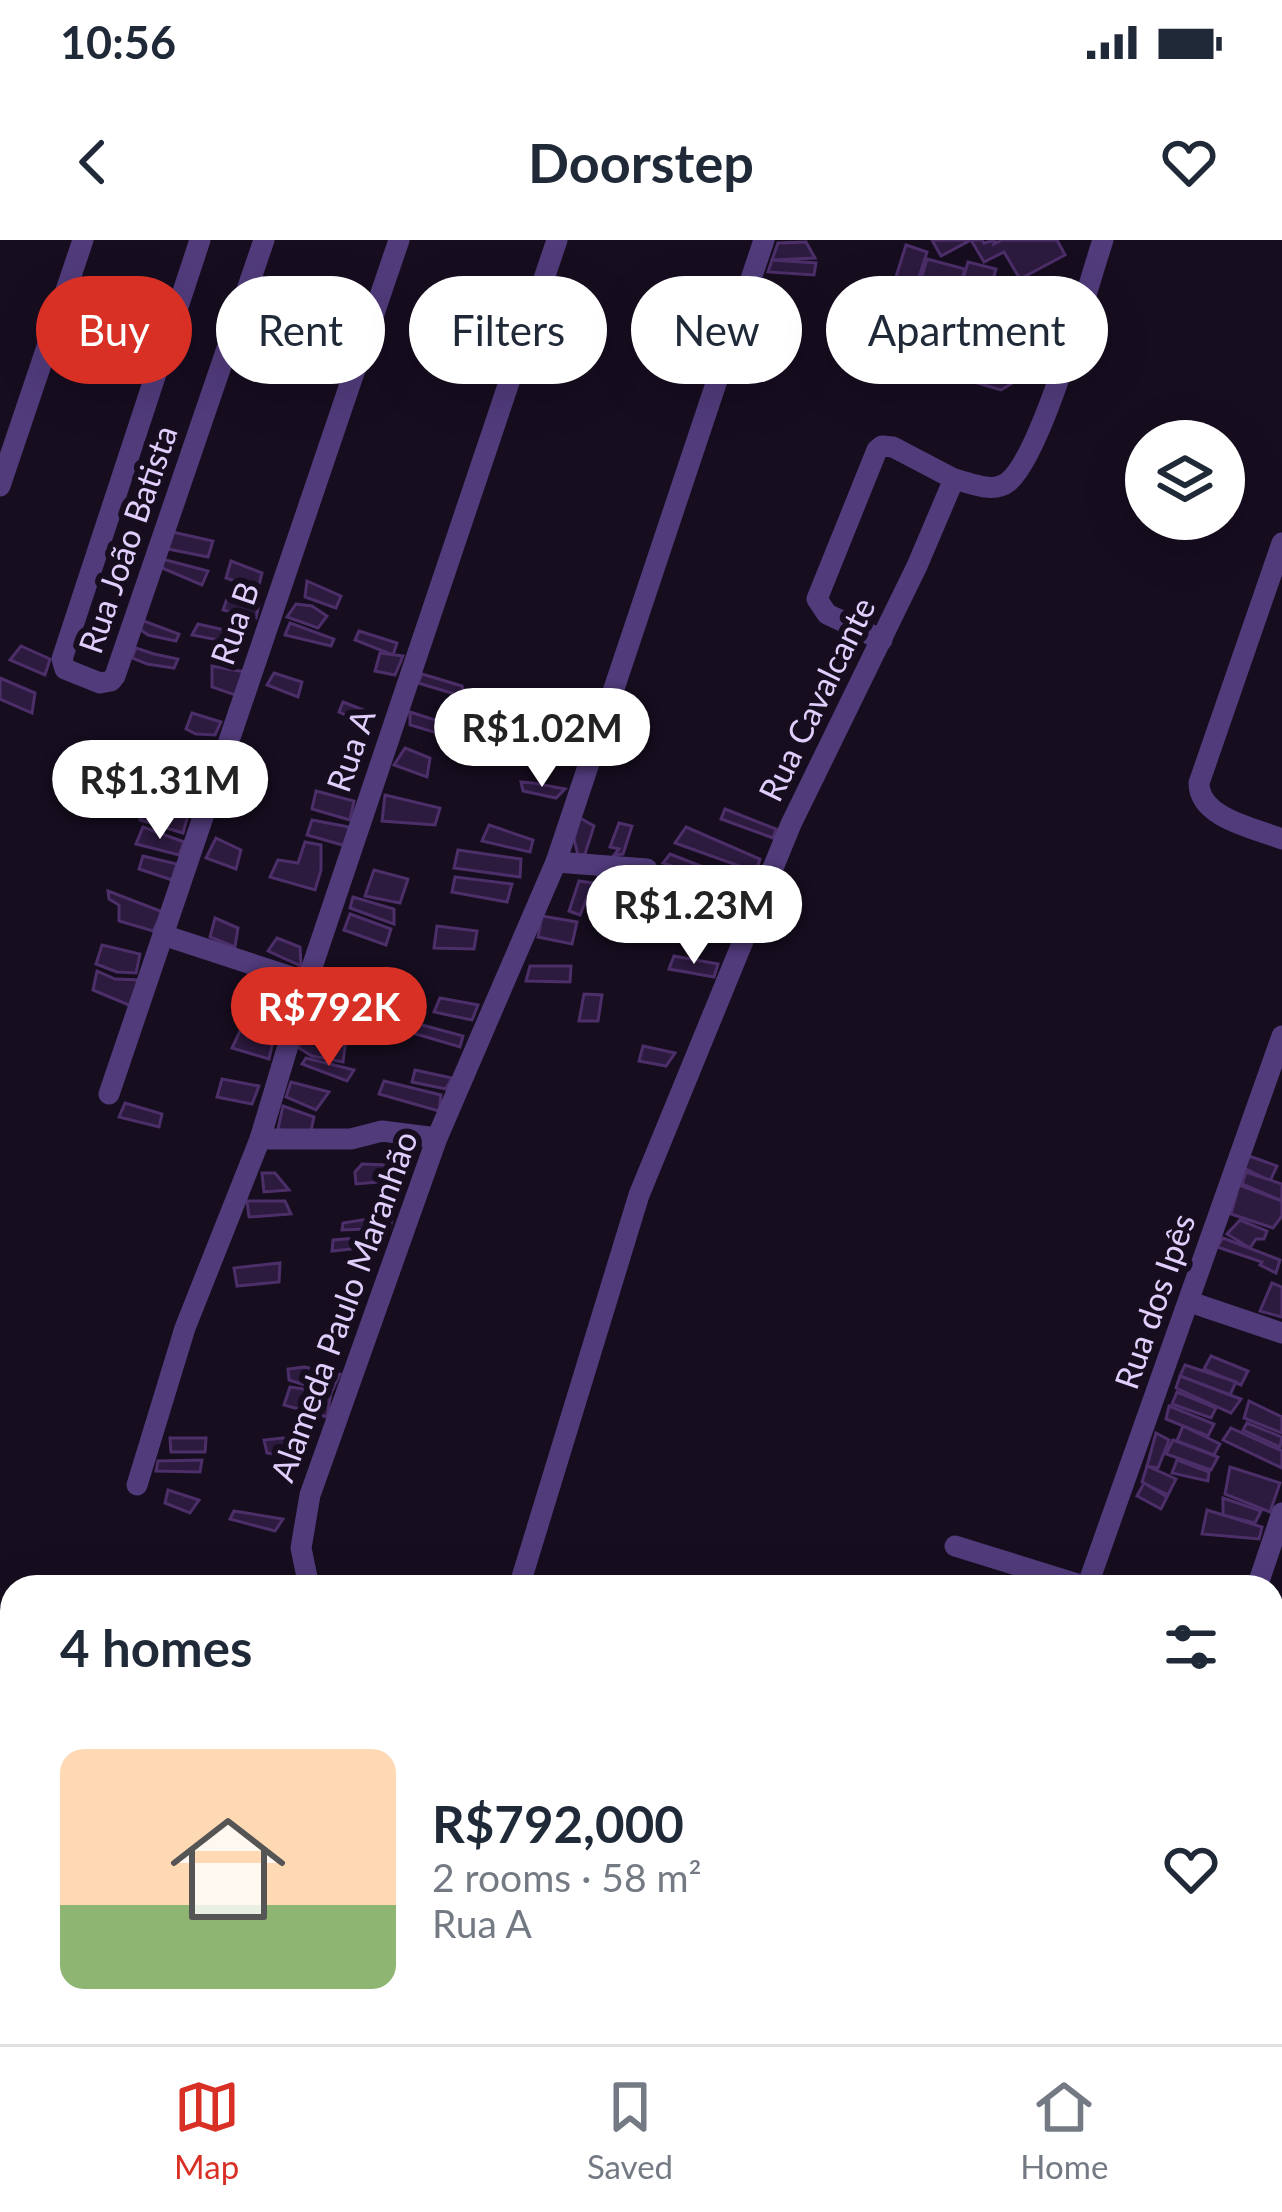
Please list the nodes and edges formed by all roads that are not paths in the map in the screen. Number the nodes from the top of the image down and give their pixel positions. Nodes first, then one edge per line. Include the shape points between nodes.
1 (83, 240) edge
2 (200, 240) edge
3 (264, 240) edge
4 (399, 240) edge
5 (557, 240) edge
6 (764, 240) edge
7 (1103, 240) edge
8 (954, 479) junction
9 (0, 487) edge
10 (1282, 543) edge
11 (882, 640) junction
12 (1282, 839) edge
13 (556, 862) junction
14 (647, 869) dead end
15 (163, 935) junction
16 (307, 982) junction
17 (1282, 1036) edge
18 (109, 1094) dead end
19 (437, 1138) junction
20 (260, 1139) junction
21 (1190, 1302) junction
22 (1282, 1334) edge
23 (137, 1485) dead end
24 (1282, 1513) edge
25 (955, 1546) dead end
26 (307, 1575) edge
27 (522, 1575) edge
28 (1048, 1575) edge
29 (1091, 1575) edge
30 (1260, 1575) edge

1 - 9 street
2 - 3 street, Rua João Batista via 62,658 70,672 100,682 115,676
4 - 15 street, Rua B
5 - 16 street, Rua A
6 - 13 street, Alameda Paulo Maranhão
7 - 8 street via 1050,404 1018,468 993,488
8 - 11 street, Rua Cavalcante
8 - 11 street via 893,447 877,450 817,598 827,614
10 - 12 street via 1198,784 1208,808
11 - 27 street, Rua Cavalcante via 791,824 638,1195
13 - 14 street
13 - 19 street, Alameda Paulo Maranhão
15 - 16 street
15 - 18 street, Rua B
16 - 20 street, Rua A
17 - 21 street, Rua dos Ipês
19 - 20 street via 382,1131
19 - 26 street, Alameda Paulo Maranhão via 310,1495
20 - 23 street, Rua A via 185,1328
21 - 22 street
21 - 29 street, Rua dos Ipês
24 - 30 street
25 - 28 street

